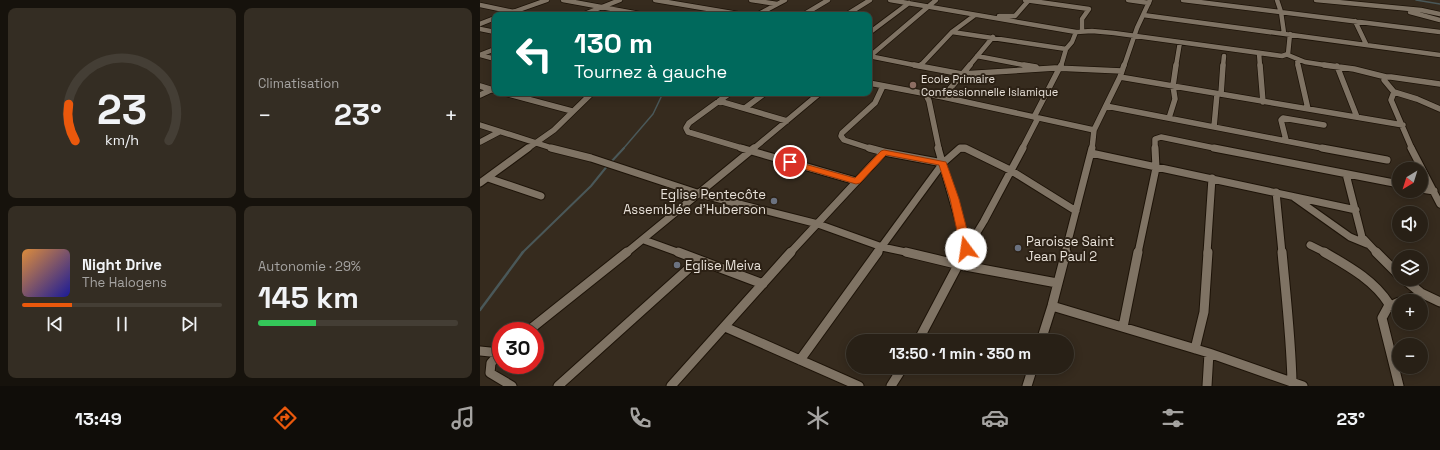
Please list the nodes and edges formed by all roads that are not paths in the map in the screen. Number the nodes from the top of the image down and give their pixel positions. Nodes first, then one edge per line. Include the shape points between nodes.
1 (547, 0) edge
2 (563, 0) edge
3 (620, 0) edge
4 (655, 0) edge
5 (751, 0) edge
6 (785, 0) edge
7 (828, 0) edge
8 (870, 0) edge
9 (890, 0) edge
10 (936, 0) edge
11 (1025, 0) edge
12 (1029, 0) edge
13 (1128, 0) edge
14 (1183, 0) edge
15 (1277, 0) edge
16 (1316, 0) edge
17 (1149, 2) edge
18 (909, 3) junction
19 (777, 4) junction
20 (480, 5) edge
21 (929, 6) junction
22 (601, 7) junction
23 (1398, 9) junction
24 (513, 12) joint
25 (589, 12) edge
26 (628, 12) edge
27 (726, 12) edge
28 (765, 12) edge
29 (808, 12) edge
30 (851, 12) edge
31 (1280, 12) junction
32 (1440, 14) edge
33 (975, 15) junction
34 (1143, 15) junction
35 (982, 16) junction
36 (492, 19) edge
37 (1440, 20) edge
38 (1355, 21) junction
39 (480, 24) edge
40 (480, 29) edge
41 (492, 31) edge
42 (872, 31) edge
43 (952, 32) junction
44 (1079, 32) junction
45 (1440, 32) edge
46 (1284, 33) junction
47 (1290, 34) junction
48 (1135, 36) junction
49 (993, 37) junction
50 (1180, 42) junction
51 (1366, 44) junction
52 (1066, 49) junction
53 (492, 51) edge
54 (1259, 53) junction
55 (872, 54) edge
56 (480, 55) edge
57 (1288, 55) junction
58 (1440, 55) edge
59 (977, 56) junction
60 (1224, 56) dead end
61 (492, 58) edge
62 (872, 58) edge
63 (1297, 59) junction
64 (920, 66) junction
65 (1337, 66) junction
66 (1046, 68) junction
67 (1060, 68) junction
68 (962, 74) junction
69 (1121, 74) junction
70 (1386, 77) junction
71 (872, 84) edge
72 (1440, 84) edge
73 (480, 86) edge
74 (883, 86) junction
75 (1173, 86) junction
76 (492, 89) edge
77 (492, 90) edge
78 (1394, 92) junction
79 (925, 93) junction
80 (1219, 94) junction
81 (480, 95) edge
82 (516, 96) edge
83 (589, 96) edge
84 (726, 96) edge
85 (761, 96) edge
86 (816, 96) edge
87 (943, 97) junction
88 (719, 101) junction
89 (1264, 102) junction
90 (1106, 106) junction
91 (745, 108) junction
92 (1308, 109) junction
93 (1440, 109) edge
94 (572, 111) junction
95 (1357, 117) junction
96 (1036, 118) junction
97 (1169, 118) junction
98 (787, 120) junction
99 (480, 125) edge
100 (1324, 125) dead end
101 (1403, 125) junction
102 (1214, 127) junction
103 (1094, 130) junction
104 (500, 132) junction
105 (1286, 140) junction
106 (480, 142) edge
107 (534, 143) junction
108 (751, 151) junction
109 (884, 152) junction
110 (1091, 153) junction
111 (1387, 160) dead end
112 (943, 163) junction
113 (1156, 168) junction
114 (1010, 170) junction
115 (1346, 174) junction
116 (488, 178) junction
117 (1212, 178) junction
118 (856, 181) junction
119 (480, 183) edge
120 (1392, 183) edge
121 (1428, 190) edge
122 (1434, 191) junction
123 (1276, 192) junction
124 (700, 194) junction
125 (541, 196) dead end
126 (1292, 196) junction
127 (1440, 204) edge
128 (1356, 210) junction
129 (1076, 211) junction
130 (818, 224) junction
131 (644, 240) junction
132 (1367, 244) junction
133 (1310, 245) dead end
134 (882, 247) junction
135 (966, 249) junction
136 (697, 261) junction
137 (960, 265) junction
138 (1392, 269) edge
139 (763, 284) junction
140 (1057, 284) junction
141 (1412, 286) edge
142 (1421, 293) joint
143 (1392, 301) edge
144 (1440, 302) edge
145 (1392, 305) edge
146 (1052, 306) junction
147 (539, 322) edge
148 (725, 327) junction
149 (1123, 327) junction
150 (922, 334) edge
151 (1043, 334) edge
152 (1195, 349) junction
153 (480, 351) edge
154 (492, 352) edge
155 (1209, 353) junction
156 (800, 360) junction
157 (492, 362) edge
158 (899, 374) edge
159 (1031, 374) edge
160 (1292, 382) junction
161 (512, 386) edge
162 (558, 386) edge
163 (671, 386) edge
164 (859, 386) edge
165 (891, 386) edge
166 (1027, 386) edge
167 (1207, 386) edge
168 (1303, 386) edge
169 (1399, 386) edge

1 - 24 street
2 - 22 street
3 - 22 street
4 - 27 street
5 - 19 street
6 - 19 street
7 - 29 street
8 - 30 street
9 - 18 street
10 - 21 street
11 - 12 street
12 - 35 street via 1015,16
12 - 44 street via 1089,9 1082,19
13 - 17 street
14 - 31 street
15 - 31 street
16 - 23 street
17 - 34 street
18 - 21 street
18 - 42 street
19 - 28 street
20 - 24 street
21 - 33 street
21 - 55 street
22 - 25 street
22 - 26 street
23 - 32 street
23 - 37 street
31 - 38 street
31 - 46 street
33 - 35 street
33 - 43 street
34 - 46 street
34 - 48 street
35 - 44 street
36 - 39 street
38 - 45 street
38 - 51 street
40 - 41 street
43 - 49 street
43 - 64 street
44 - 48 street via 1102,31
44 - 52 street
46 - 47 street
47 - 51 street
47 - 57 street
48 - 50 street
48 - 69 street
49 - 52 street
49 - 59 street
50 - 54 street
50 - 75 street
51 - 58 street
52 - 67 street
53 - 56 street
54 - 57 street
54 - 89 street
56 - 61 street
57 - 63 street
59 - 66 street
59 - 68 street
60 - 80 street
62 - 64 street
63 - 65 street
63 - 92 street
64 - 68 street
65 - 70 street
65 - 95 street
66 - 67 street
66 - 68 street
67 - 69 street
67 - 96 street
68 - 87 street
69 - 75 street
69 - 90 street
70 - 72 street
70 - 78 street via 1384,80
71 - 74 street
73 - 76 street
74 - 79 street
74 - 109 street via 875,103 841,136 844,140
75 - 80 street
75 - 97 street via 1175,99
77 - 81 street
78 - 93 street
78 - 101 street via 1391,100
79 - 87 street
79 - 112 street via 931,108
80 - 89 street
80 - 102 street
82 - 94 street
83 - 94 street
84 - 88 street
85 - 91 street
86 - 98 street
87 - 96 street
88 - 91 street
88 - 108 street via 689,123 686,128 688,132
89 - 92 street
90 - 97 street
90 - 103 street
91 - 98 street
92 - 95 street
94 - 107 street via 554,130
95 - 101 street
96 - 103 street
96 - 114 street
97 - 102 street
98 - 108 street
99 - 104 street
100 - 105 street via 1283,118 1281,120
101 - 122 street via 1416,158
102 - 105 street
103 - 110 street
104 - 106 street
104 - 107 street
105 - 111 street
107 - 116 street
107 - 124 street via 592,158
108 - 118 street
108 - 124 street
109 - 112 street
109 - 118 street
110 - 113 street
110 - 129 street
112 - 114 street via 962,147
112 - 134 street
112 - 135 street
113 - 115 street via 1154,140 1160,137
113 - 117 street
113 - 149 street
114 - 129 street
114 - 135 street via 981,227
115 - 120 street
115 - 128 street
116 - 119 street
116 - 125 street
117 - 123 street
117 - 152 street via 1204,312
118 - 130 street
121 - 122 street
122 - 127 street
123 - 126 street
123 - 160 street via 1288,325 1292,342
124 - 130 street
124 - 131 street
126 - 128 street
126 - 132 street via 1350,237
128 - 132 street via 1362,237
129 - 140 street
130 - 134 street
130 - 139 street
131 - 136 street
131 - 147 street
132 - 138 street
133 - 143 street via 1344,262
134 - 137 street
134 - 156 street
135 - 137 street
136 - 139 street
136 - 162 street
137 - 140 street
137 - 150 street
139 - 148 street
140 - 146 street
141 - 142 street
142 - 144 street
145 - 169 street via 1383,313 1382,323
146 - 149 street
146 - 151 street
148 - 156 street
148 - 163 street
149 - 152 street
152 - 155 street
153 - 154 street
155 - 160 street
155 - 167 street
156 - 164 street
157 - 161 street via 490,373
158 - 165 street
159 - 166 street
160 - 168 street

